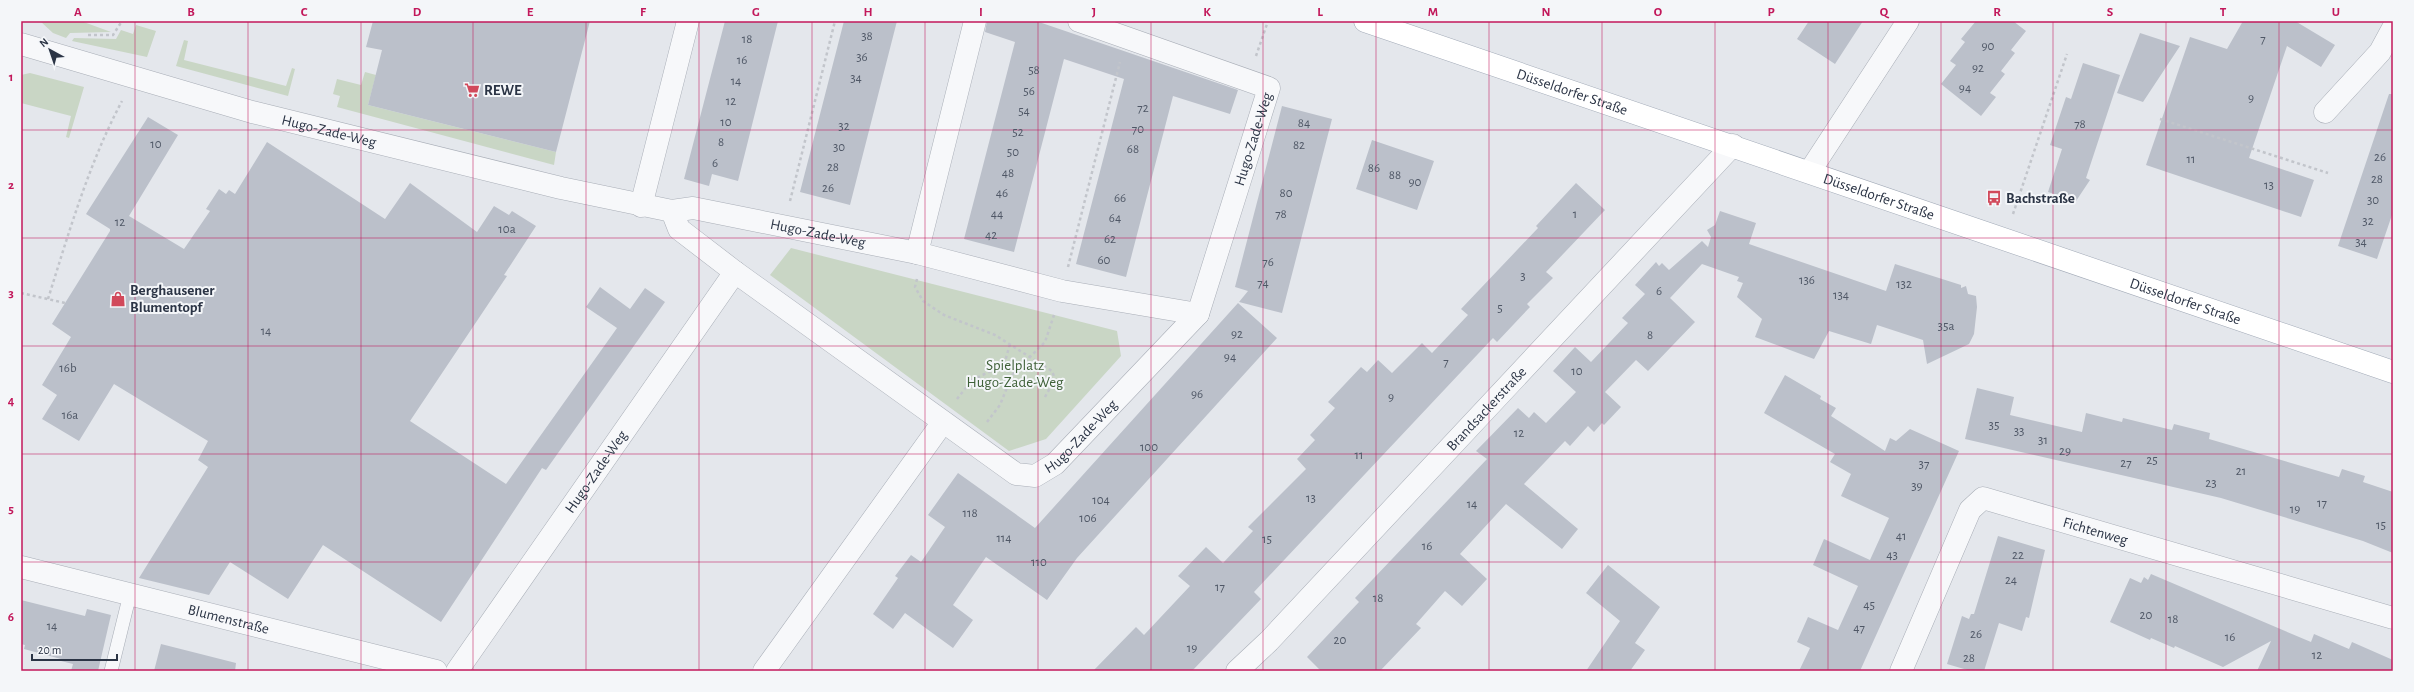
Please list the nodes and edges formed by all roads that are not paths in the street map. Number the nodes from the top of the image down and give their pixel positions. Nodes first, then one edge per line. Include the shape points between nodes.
1 (688, 21) edge
2 (975, 21) edge
3 (1079, 21) edge
4 (1365, 21) edge
5 (1908, 21) edge
6 (2393, 28) edge
7 (21, 44) edge
8 (2324, 112) dead end
9 (1733, 145) junction
10 (1810, 171) junction
11 (641, 206) junction
12 (672, 212) junction
13 (920, 254) junction
14 (735, 272) junction
15 (1198, 314) junction
16 (2393, 372) edge
17 (947, 414) junction
18 (21, 567) edge
19 (130, 594) junction
20 (2393, 618) edge
21 (1269, 641) junction
22 (111, 671) edge
23 (436, 671) edge
24 (457, 671) edge
25 (764, 671) edge
26 (1237, 671) edge
27 (1262, 671) edge
28 (1901, 671) edge

1 - 11 street
2 - 13 street
3 - 15 street, Hugo-Zade-Weg via 1269,88
4 - 9 main road, Düsseldorfer Straße
5 - 10 street
6 - 8 street via 2380,52
7 - 11 street, Hugo-Zade-Weg via 252,112
9 - 10 main road, Düsseldorfer Straße
9 - 21 street, Brandsackerstraße
10 - 16 main road, Düsseldorfer Straße
11 - 12 street, Hugo-Zade-Weg
12 - 13 street, Hugo-Zade-Weg via 693,208
12 - 14 street, Hugo-Zade-Weg via 679,229
13 - 15 street, Hugo-Zade-Weg via 1062,291
14 - 17 street, Hugo-Zade-Weg
14 - 24 street, Hugo-Zade-Weg
15 - 17 street, Hugo-Zade-Weg via 1055,464 1035,476 1016,474 971,442
17 - 25 street
18 - 19 street, Blumenstraße
19 - 22 lane
19 - 23 street, Blumenstraße
20 - 28 street, Fichtenweg via 1983,498 1970,510
21 - 26 street, Brandsackerstraße
21 - 27 street via 1261,664

